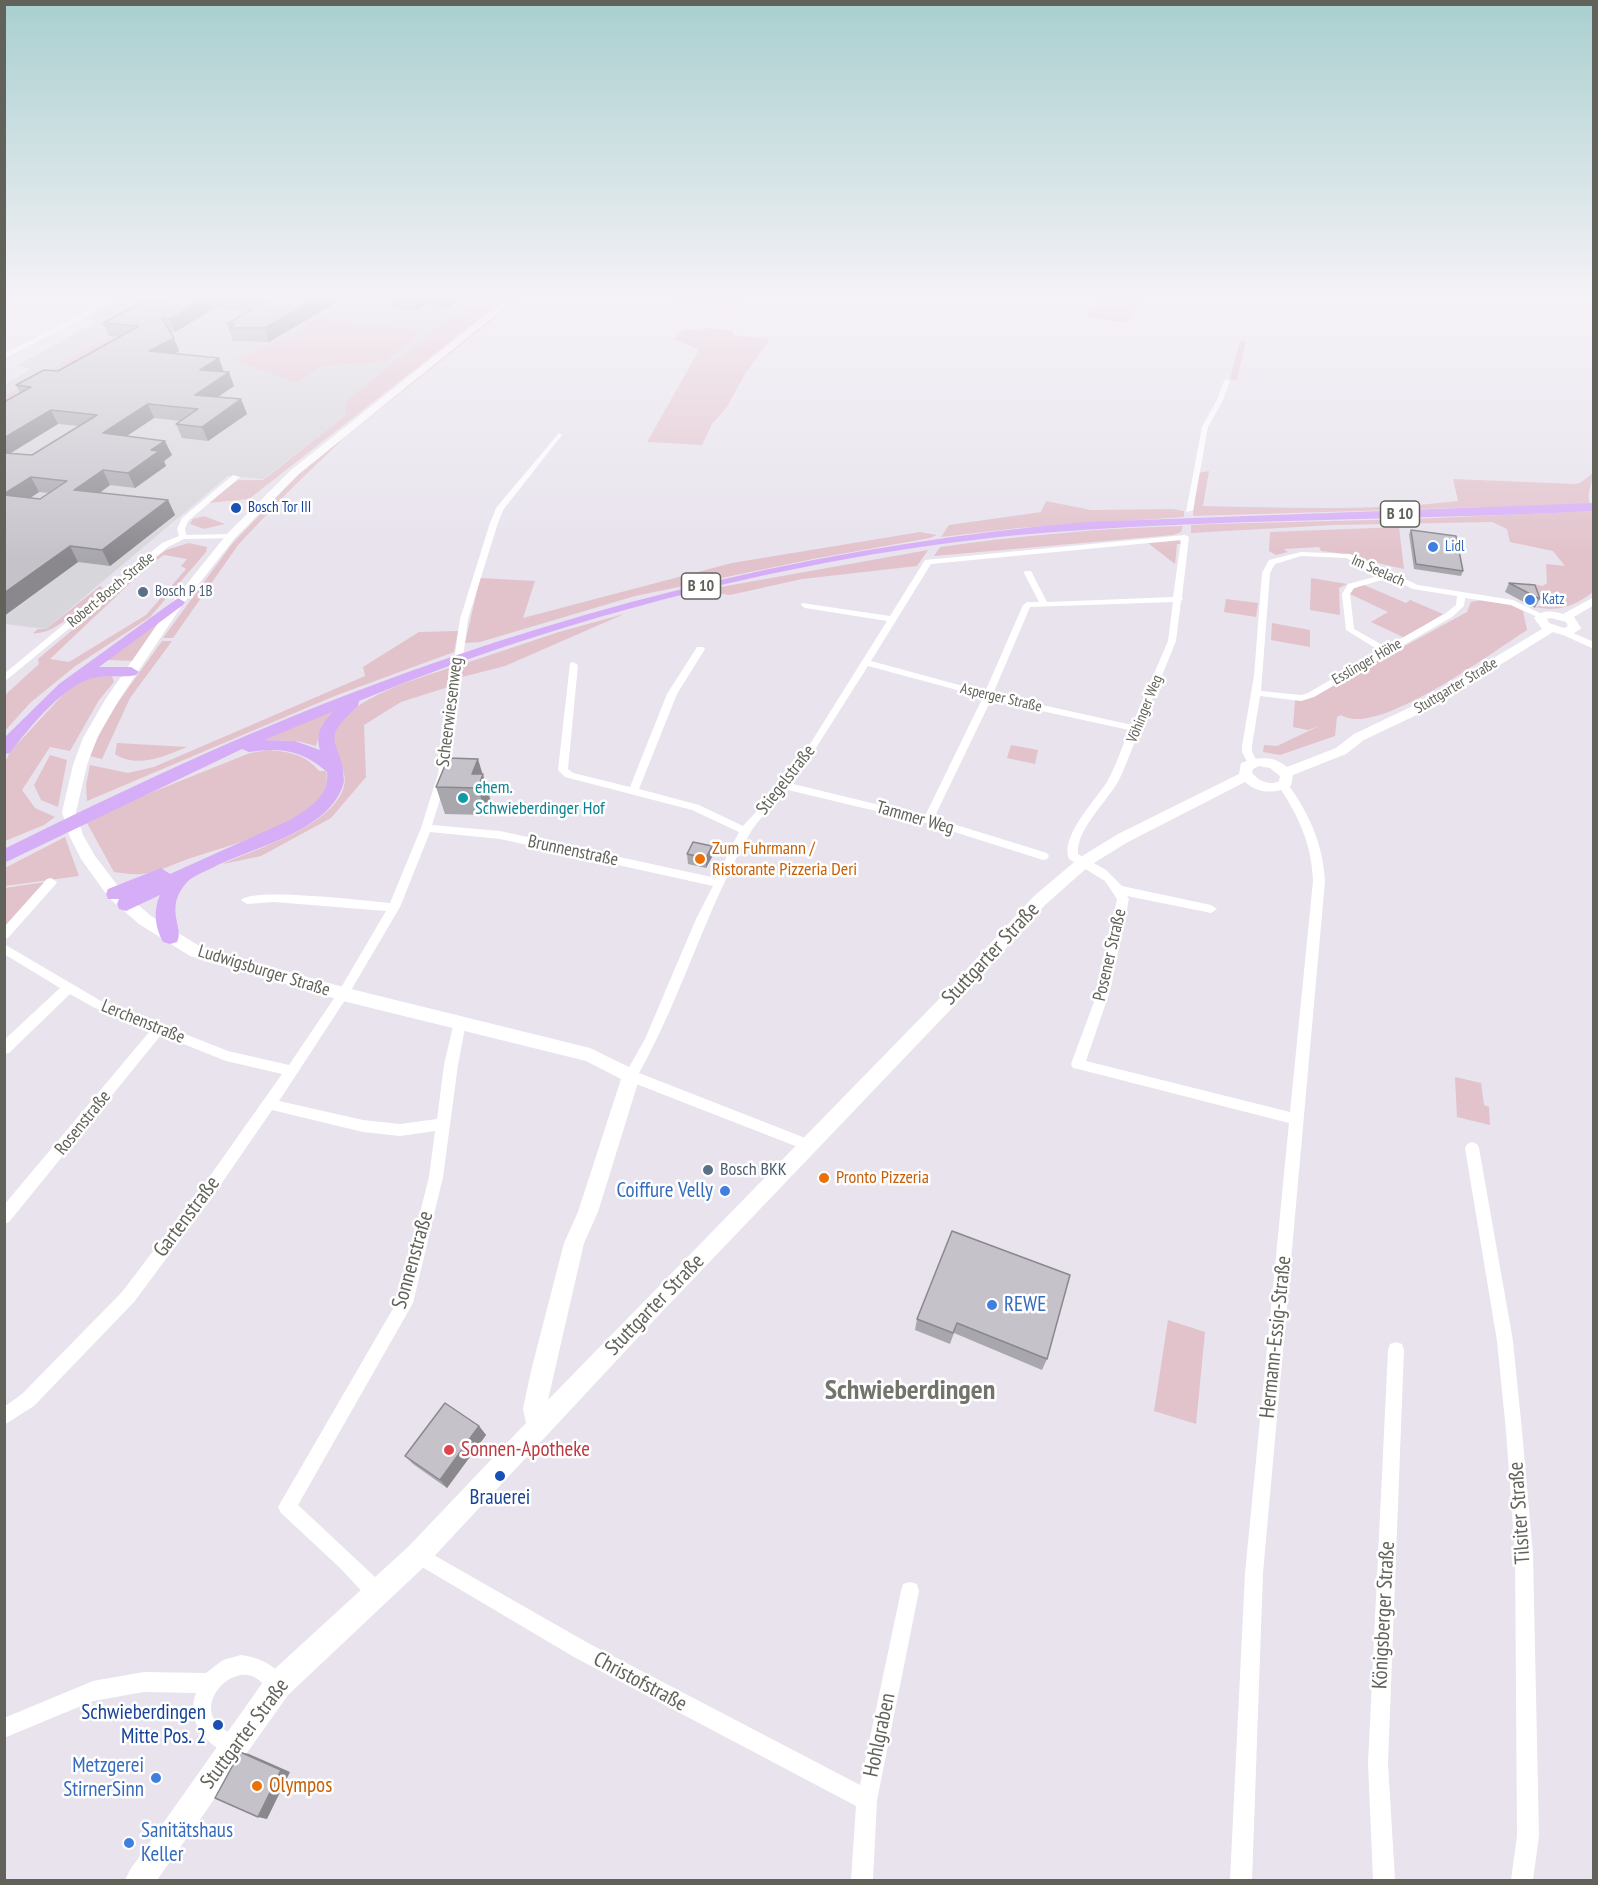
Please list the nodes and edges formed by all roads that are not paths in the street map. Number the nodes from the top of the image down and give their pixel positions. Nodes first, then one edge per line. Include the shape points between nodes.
1 (405, 384) edge
2 (1226, 384) edge
3 (559, 435) dead end
4 (236, 477) dead end
5 (1593, 507) edge
6 (1189, 510) dead end
7 (231, 536) junction
8 (183, 537) junction
9 (1185, 537) joint
10 (1028, 573) dead end
11 (1389, 576) junction
12 (1461, 594) junction
13 (1179, 599) junction
14 (1593, 600) edge
15 (178, 602) junction
16 (1045, 604) junction
17 (805, 605) dead end
18 (1542, 616) junction
19 (1565, 618) junction
20 (892, 619) junction
21 (1575, 626) junction
22 (1550, 628) junction
23 (1563, 632) junction
24 (1593, 639) edge
25 (1593, 646) edge
26 (700, 649) dead end
27 (1386, 651) junction
28 (96, 662) junction
29 (867, 663) junction
30 (573, 665) dead end
31 (134, 667) junction
32 (4, 679) edge
33 (72, 681) junction
34 (388, 682) junction
35 (1256, 693) junction
36 (988, 696) junction
37 (1137, 729) junction
38 (4, 749) edge
39 (222, 752) junction
40 (1253, 762) junction
41 (334, 769) junction
42 (1280, 778) junction
43 (1249, 779) junction
44 (786, 786) junction
45 (634, 790) junction
46 (928, 820) junction
47 (426, 828) junction
48 (745, 831) junction
49 (50, 834) junction
50 (4, 847) edge
51 (1043, 856) dead end
52 (4, 857) edge
53 (210, 861) junction
54 (1084, 862) junction
55 (181, 877) junction
56 (51, 882) dead end
57 (719, 883) junction
58 (1120, 890) junction
59 (120, 899) junction
60 (247, 900) dead end
61 (394, 907) junction
62 (1211, 909) dead end
63 (4, 935) edge
64 (170, 937) junction
65 (4, 948) edge
66 (68, 988) junction
67 (343, 994) junction
68 (460, 1022) junction
69 (160, 1028) junction
70 (4, 1049) edge
71 (292, 1071) junction
72 (631, 1076) junction
73 (269, 1104) junction
74 (1296, 1119) junction
75 (443, 1124) junction
76 (808, 1145) junction
77 (1472, 1148) dead end
78 (4, 1217) edge
79 (1396, 1350) dead end
80 (4, 1417) edge
81 (538, 1425) junction
82 (418, 1555) junction
83 (910, 1591) dead end
84 (378, 1594) junction
85 (210, 1683) junction
86 (278, 1685) junction
87 (4, 1728) edge
88 (234, 1747) junction
89 (867, 1800) junction
90 (140, 1881) edge
91 (862, 1881) edge
92 (1241, 1881) edge
93 (1384, 1881) edge
94 (1522, 1881) edge

1 - 7 street, Ludwigsburger Straße via 295,472
2 - 6 street via 1203,434
3 - 47 street, Scheerwiesenweg via 499,510 493,526 464,619 443,774
4 - 8 street via 185,520
5 - 34 main road, B 10 via 1169,521 919,544 694,588 488,647
7 - 8 street, Robert-Bosch-Straße
7 - 15 street, Ludwigsburger Straße
8 - 32 street, Robert-Bosch-Straße via 165,545
9 - 13 street, Vöhinger Weg
9 - 20 street, Stiegelstraße via 928,562
10 - 16 street
11 - 12 street, Im Seelach via 1416,587
11 - 27 street via 1351,586 1346,594 1350,630
11 - 35 street, Im Seelach via 1358,560 1326,554 1290,555 1272,562 1266,573
12 - 18 street, Im Seelach via 1513,603
12 - 27 street, Esslinger Höhe via 1456,610
13 - 16 street
13 - 37 street, Vöhinger Weg via 1172,640
14 - 19 street
15 - 28 main road
15 - 31 street, Ludwigsburger Straße
16 - 36 street via 1027,605
17 - 20 street
18 - 19 street
18 - 22 street via 1542,623
19 - 21 street
20 - 29 street, Stiegelstraße
21 - 23 street via 1574,630
21 - 24 street
22 - 23 street
22 - 42 street, Stuttgarter Straße via 1422,707 1359,737 1341,751
23 - 25 street
26 - 45 street via 672,693
27 - 35 street, Esslinger Höhe via 1301,699
28 - 31 main road via 118,658
28 - 33 main road
29 - 36 street, Asperger Straße
29 - 44 street, Stiegelstraße
30 - 45 street via 563,770 569,775
31 - 33 main road via 97,672
31 - 59 street, Ludwigsburger Straße via 90,738 69,812 89,859
33 - 38 main road via 26,722
34 - 39 main road, B 10
34 - 41 main road via 348,706 328,727 325,743
35 - 40 street, Im Seelach via 1247,752
36 - 37 street, Asperger Straße
36 - 46 street
37 - 54 street, Vöhinger Weg via 1113,782 1076,835 1073,856
39 - 41 main road via 291,745 313,751
39 - 49 main road, B 10
40 - 42 street via 1268,763
40 - 43 street via 1246,766
41 - 53 main road via 334,789 311,813 276,833
42 - 43 street, Stuttgarter Straße
42 - 74 street, Hermann-Essig-Straße via 1308,826 1319,868
43 - 54 street, Stuttgarter Straße via 1166,814
44 - 46 street, Tammer Weg
44 - 48 street, Stiegelstraße
45 - 48 street via 695,807
46 - 51 street, Tammer Weg
47 - 57 street, Brunnenstraße via 500,835
47 - 61 street, Scheerwiesenweg
48 - 57 street, Stiegelstraße
49 - 50 main road
49 - 52 main road, B 10
53 - 55 main road
53 - 59 main road via 167,872
54 - 58 street, Posener Straße via 1102,871
54 - 76 street, Stuttgarter Straße via 1020,921
55 - 59 main road
55 - 64 main road via 163,909
56 - 63 street
57 - 72 street, Stiegelstraße via 651,1041
58 - 62 street
58 - 74 street, Posener Straße via 1123,899 1104,991 1078,1064
59 - 64 street, Ludwigsburger Straße
60 - 61 street via 274,898
61 - 67 street, Scheerwiesenweg
64 - 67 street, Ludwigsburger Straße via 196,952 229,963
65 - 66 street, Lerchenstraße
66 - 69 street, Lerchenstraße via 97,1004
66 - 70 street
67 - 68 street, Ludwigsburger Straße
67 - 71 street, Gartenstraße
68 - 72 street, Ludwigsburger Straße via 590,1054
68 - 75 street, Sonnenstraße
69 - 71 street, Lerchenstraße via 226,1056
69 - 78 street, Rosenstraße
71 - 73 street, Gartenstraße
72 - 76 street
72 - 81 street via 588,1212 574,1243 542,1371 535,1409
73 - 75 street via 363,1126 400,1130
73 - 80 street, Gartenstraße via 128,1297 28,1400
74 - 92 street, Hermann-Essig-Straße via 1254,1573
75 - 84 street, Sonnenstraße via 436,1177 405,1303 287,1507
76 - 81 street, Stuttgarter Straße
77 - 94 street, Tilsiter Straße via 1505,1341 1524,1554 1528,1836
79 - 93 street, Königsberger Straße via 1378,1763
81 - 82 street, Stuttgarter Straße
82 - 84 street, Stuttgarter Straße
82 - 89 street, Christofstraße via 581,1650
83 - 89 street, Hohlgraben
84 - 86 street, Stuttgarter Straße
85 - 86 street via 230,1666 240,1665 261,1671
85 - 87 street via 144,1682 93,1691
85 - 88 street via 203,1717 207,1726
86 - 88 street, Stuttgarter Straße
88 - 90 street, Stuttgarter Straße
89 - 91 street, Hohlgraben

